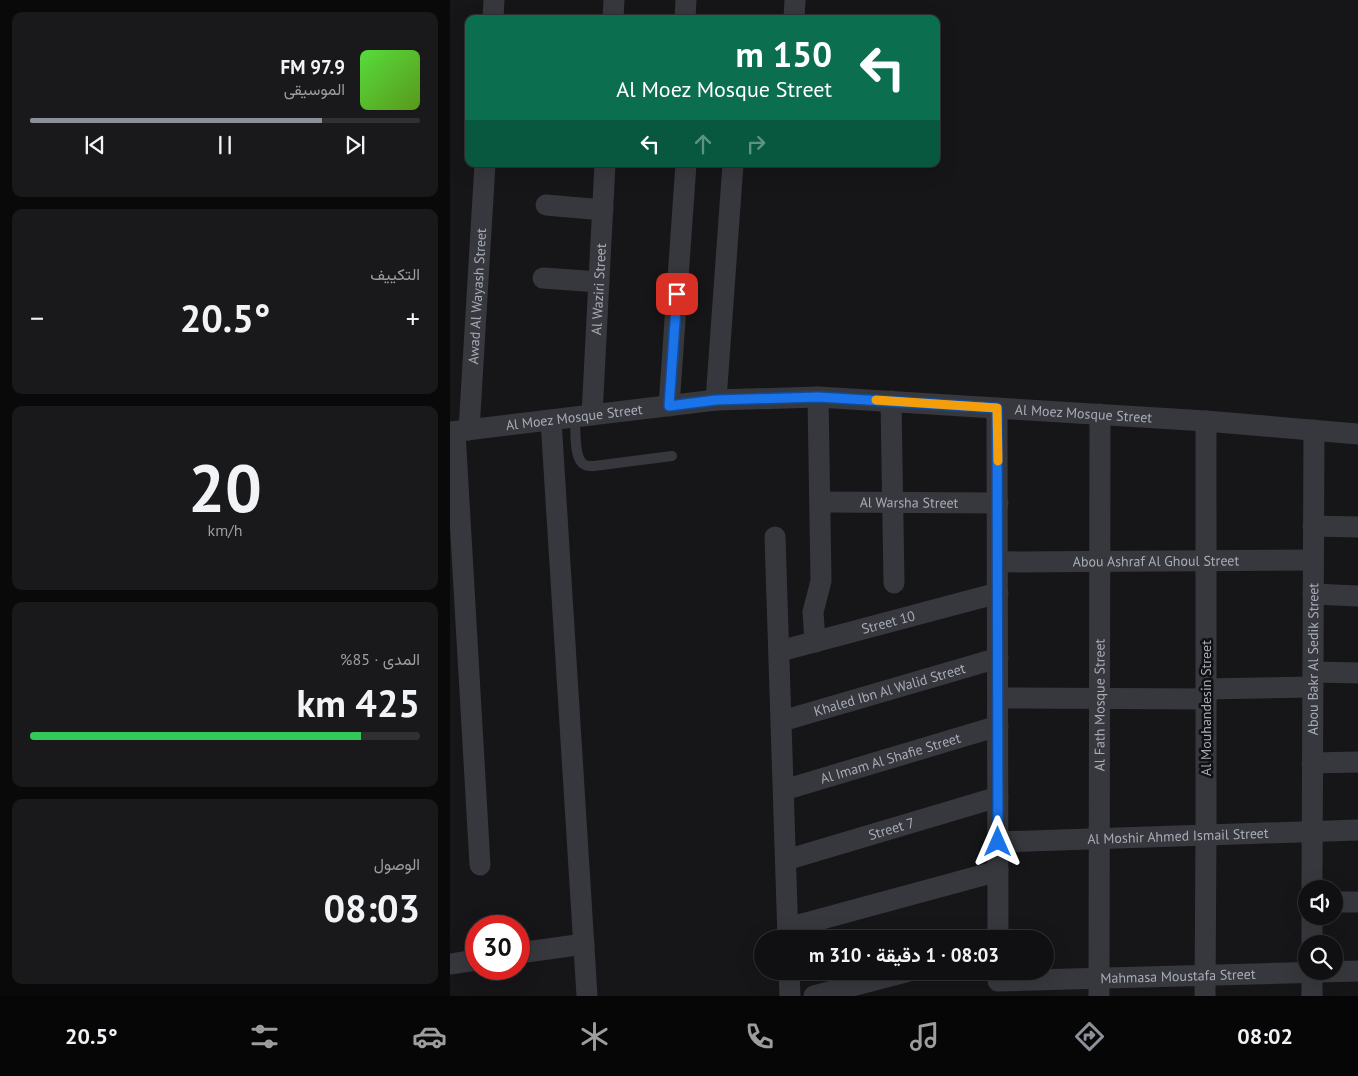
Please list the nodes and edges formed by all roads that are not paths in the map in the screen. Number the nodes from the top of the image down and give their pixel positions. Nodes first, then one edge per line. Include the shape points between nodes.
1 (494, 0) edge
2 (614, 0) edge
3 (686, 0) edge
4 (795, 0) edge
5 (493, 15) edge
6 (613, 15) edge
7 (685, 15) edge
8 (794, 15) edge
9 (485, 167) edge
10 (605, 167) edge
11 (686, 167) edge
12 (733, 167) edge
13 (546, 205) dead end
14 (603, 210) junction
15 (543, 278) dead end
16 (599, 282) junction
17 (818, 397) junction
18 (716, 400) junction
19 (891, 401) junction
20 (669, 406) junction
21 (997, 408) junction
22 (1100, 414) junction
23 (584, 416) junction
24 (551, 420) junction
25 (1206, 421) junction
26 (1314, 430) junction
27 (458, 431) edge
28 (1358, 434) edge
29 (672, 456) dead end
30 (820, 502) junction
31 (892, 502) junction
32 (998, 503) junction
33 (1313, 526) junction
34 (1358, 528) edge
35 (775, 537) dead end
36 (1313, 560) junction
37 (1099, 561) junction
38 (1206, 561) junction
39 (998, 562) junction
40 (894, 583) dead end
41 (998, 593) junction
42 (1313, 594) junction
43 (1358, 596) edge
44 (815, 642) junction
45 (780, 651) junction
46 (998, 658) junction
47 (1358, 673) edge
48 (1313, 680) junction
49 (1206, 694) junction
50 (998, 698) junction
51 (1099, 699) junction
52 (782, 720) junction
53 (998, 726) junction
54 (1358, 762) edge
55 (1312, 763) junction
56 (784, 790) junction
57 (998, 797) junction
58 (1358, 830) edge
59 (1312, 831) junction
60 (1206, 835) junction
61 (1099, 838) junction
62 (998, 842) junction
63 (786, 860) junction
64 (480, 866) dead end
65 (998, 871) junction
66 (1312, 880) edge
67 (1343, 902) edge
68 (1358, 902) edge
69 (788, 930) edge
70 (801, 930) edge
71 (998, 930) edge
72 (584, 944) junction
73 (530, 952) edge
74 (465, 962) edge
75 (450, 964) edge
76 (1343, 971) edge
77 (1358, 971) edge
78 (1298, 974) edge
79 (789, 980) edge
80 (875, 980) edge
81 (1312, 980) edge
82 (998, 983) edge
83 (1205, 986) edge
84 (1098, 987) edge
85 (587, 996) edge
86 (790, 996) edge
87 (814, 996) edge
88 (1312, 996) edge

1 - 5 street
2 - 6 street
3 - 7 street
4 - 8 street
9 - 27 street, Awad Al Wayash Street
10 - 14 street, Al Waziri Street
11 - 20 street
12 - 18 street
13 - 14 street
14 - 16 street, Al Waziri Street
15 - 16 street
16 - 23 street, Al Waziri Street
17 - 18 street, Al Moez Mosque Street
17 - 19 street, Al Moez Mosque Street
17 - 30 street
18 - 20 street, Al Moez Mosque Street
19 - 21 street, Al Moez Mosque Street
19 - 31 street
20 - 23 street, Al Moez Mosque Street
21 - 22 street, Al Moez Mosque Street
21 - 32 street
22 - 25 street, Al Moez Mosque Street
22 - 37 street, Al Fath Mosque Street
23 - 24 street, Al Moez Mosque Street
23 - 29 lane via 577,452 579,460 586,466
24 - 27 street, Al Moez Mosque Street
24 - 72 street
25 - 26 street, Al Moez Mosque Street
25 - 38 street, Al Mouhandesin Street
26 - 28 street, Al Moez Mosque Street
26 - 33 street, Abou Bakr Al Sedik Street
27 - 64 street, Awad Al Wayash Street
30 - 31 street, Al Warsha Street
30 - 44 street via 821,581 812,612
31 - 32 street, Al Warsha Street
31 - 40 street
32 - 39 street
33 - 34 street
33 - 36 street, Abou Bakr Al Sedik Street
35 - 45 street
36 - 38 street, Abou Ashraf Al Ghoul Street
36 - 42 street, Abou Bakr Al Sedik Street
37 - 38 street, Abou Ashraf Al Ghoul Street
37 - 39 street, Abou Ashraf Al Ghoul Street
37 - 51 street, Al Fath Mosque Street
38 - 49 street, Al Mouhandesin Street
39 - 41 street
41 - 44 street, Street 10
41 - 46 street
42 - 43 street
42 - 48 street, Abou Bakr Al Sedik Street
44 - 45 street, Street 10
45 - 52 street
46 - 50 street
46 - 52 street, Khaled Ibn Al Walid Street
47 - 48 street
48 - 49 street
48 - 55 street, Abou Bakr Al Sedik Street
49 - 51 street
49 - 60 street, Al Mouhandesin Street
50 - 51 street
50 - 53 street
51 - 61 street, Al Fath Mosque Street
52 - 56 street
53 - 56 street, Al Imam Al Shafie Street
53 - 57 street
54 - 55 street
55 - 59 street, Abou Bakr Al Sedik Street
56 - 63 street
57 - 62 street
57 - 63 street, Street 7
58 - 59 street, Al Moshir Ahmed Ismail Street
59 - 60 street, Al Moshir Ahmed Ismail Street
59 - 66 street, Abou Bakr Al Sedik Street
60 - 61 street, Al Moshir Ahmed Ismail Street
60 - 83 street, Al Mouhandesin Street
61 - 62 street, Al Moshir Ahmed Ismail Street
61 - 84 street, Al Fath Mosque Street
62 - 65 street
63 - 69 street
65 - 70 street
65 - 71 street
67 - 68 street
72 - 73 street
72 - 85 street
74 - 75 street
76 - 77 street, Mahmasa Moustafa Street
78 - 83 street, Mahmasa Moustafa Street
79 - 86 street
80 - 87 street
81 - 88 street
82 - 84 street, Mahmasa Moustafa Street
83 - 84 street, Mahmasa Moustafa Street

